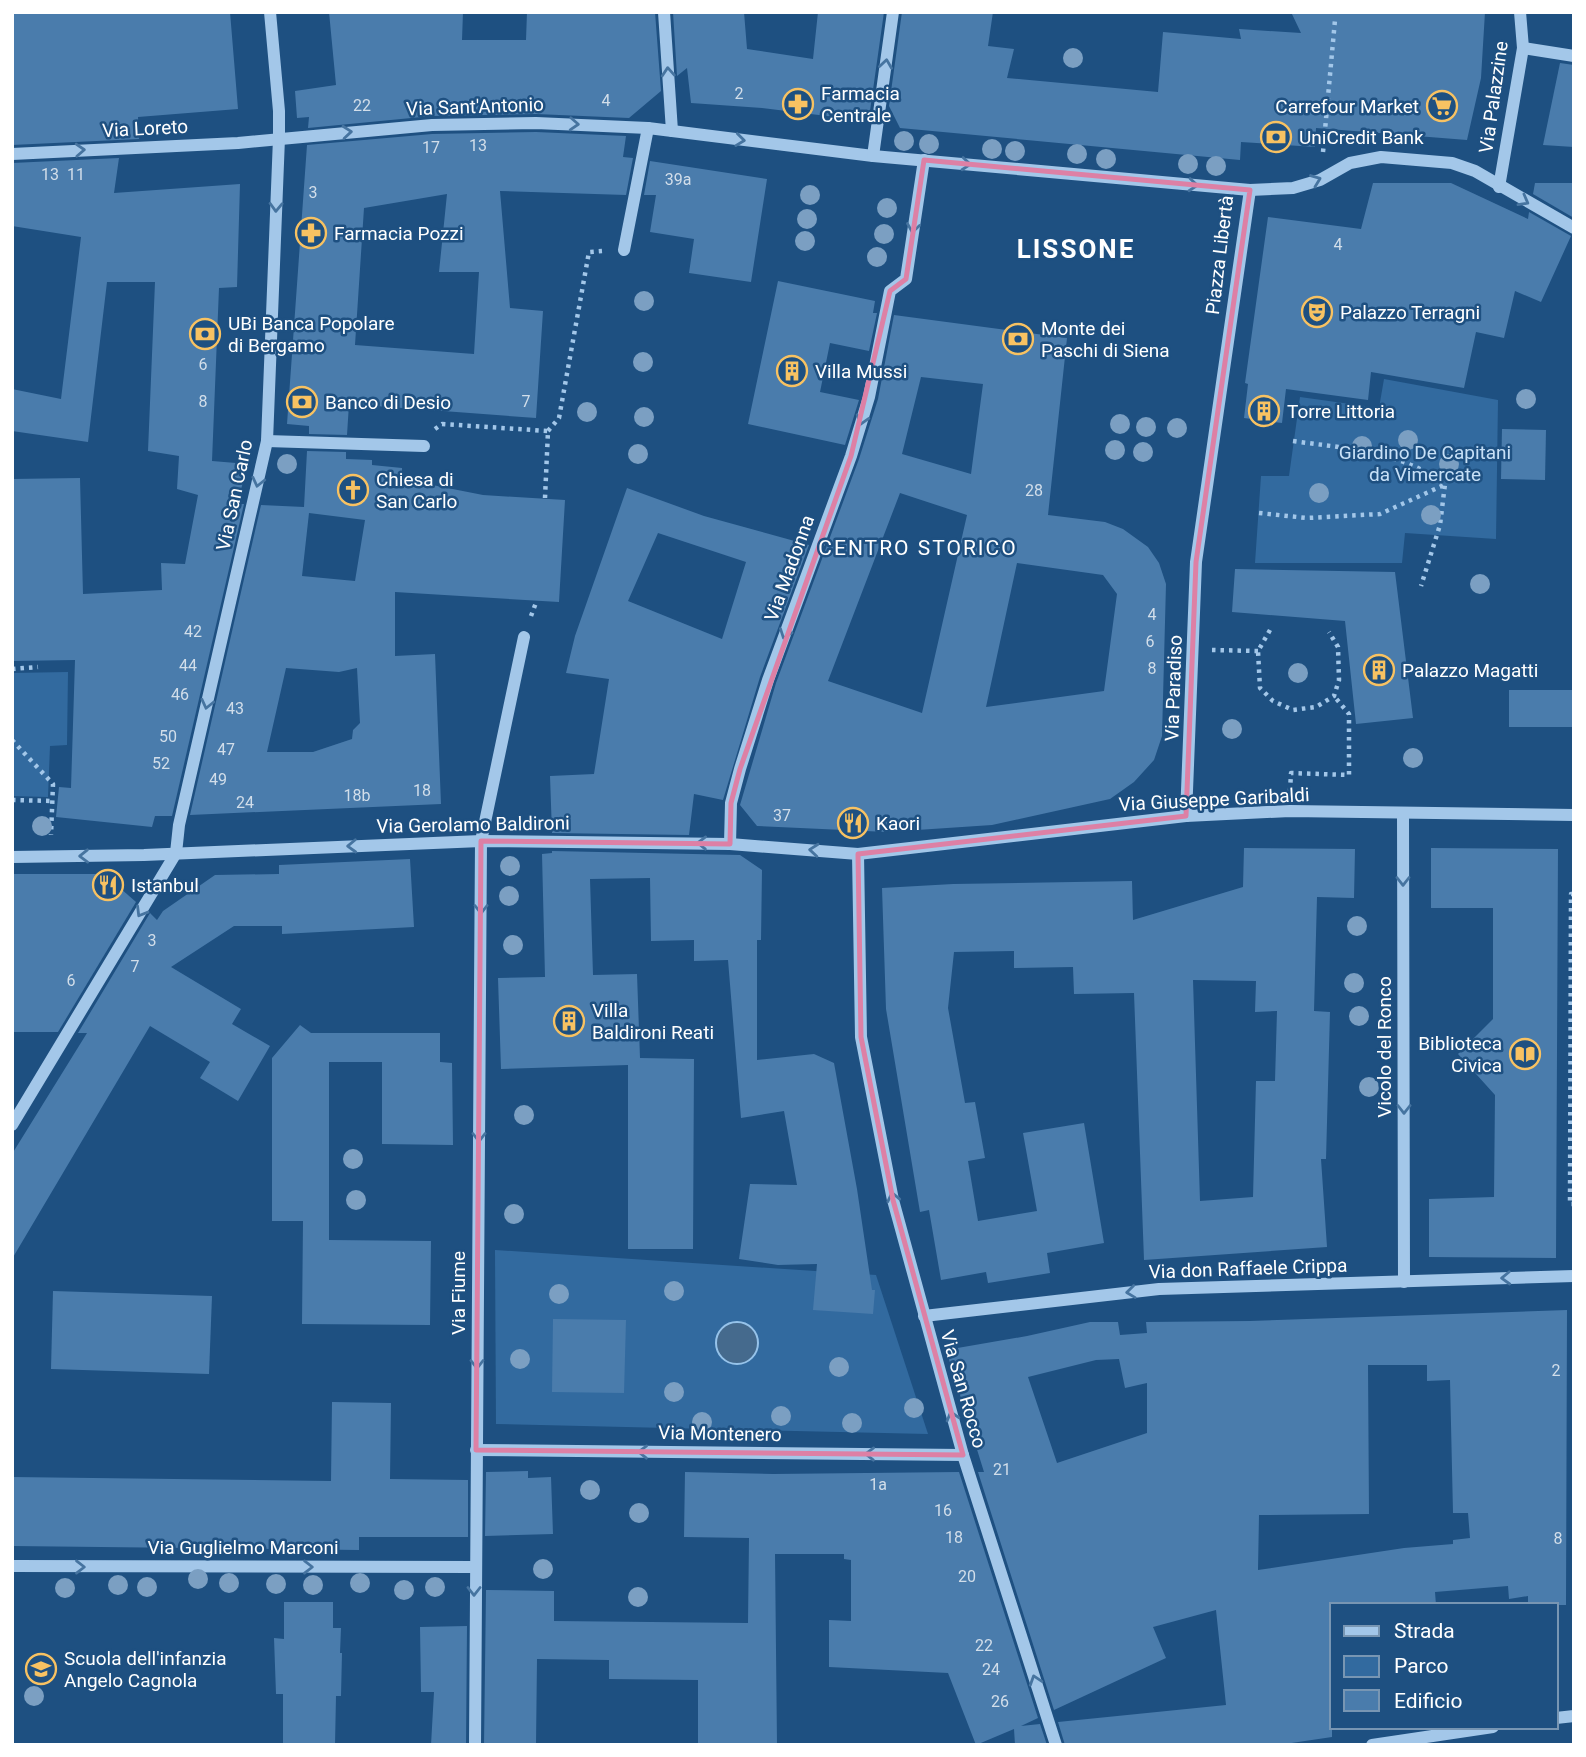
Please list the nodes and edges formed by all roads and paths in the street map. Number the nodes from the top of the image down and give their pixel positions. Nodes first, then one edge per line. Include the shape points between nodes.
1 (270, 12) edge
2 (664, 12) edge
3 (893, 12) edge
4 (1520, 12) edge
5 (1335, 20) dead end
6 (1523, 48) junction
7 (1574, 56) edge
8 (648, 128) junction
9 (673, 131) junction
10 (279, 138) junction
11 (12, 153) edge
12 (873, 156) junction
13 (924, 160) junction
14 (1320, 180) junction
15 (1499, 187) junction
16 (1250, 190) junction
17 (1574, 228) edge
18 (624, 250) joint
19 (548, 431) junction
20 (267, 441) junction
21 (1293, 441) dead end
22 (424, 446) joint
23 (1445, 484) junction
24 (545, 498) dead end
25 (1259, 513) dead end
26 (1196, 562) joint
27 (1421, 586) dead end
28 (1270, 630) dead end
29 (1329, 632) dead end
30 (524, 637) dead end
31 (1194, 650) junction
32 (1258, 651) junction
33 (38, 667) dead end
34 (12, 668) edge
35 (1334, 695) junction
36 (12, 741) edge
37 (12, 800) edge
38 (53, 801) junction
39 (1290, 811) junction
40 (1403, 813) junction
41 (1574, 815) edge
42 (1186, 816) junction
43 (481, 841) junction
44 (730, 844) junction
45 (770, 847) joint
46 (176, 853) junction
47 (858, 854) junction
48 (51, 856) junction
49 (12, 857) edge
50 (1574, 894) edge
51 (1572, 1053) edge
52 (12, 1125) edge
53 (1574, 1204) edge
54 (1574, 1276) edge
55 (1404, 1282) junction
56 (924, 1316) junction
57 (476, 1450) junction
58 (963, 1455) junction
59 (12, 1566) edge
60 (474, 1567) junction
61 (1480, 1729) edge
62 (475, 1745) edge
63 (1056, 1745) edge
64 (1372, 1745) edge

1 - 10 street, Via San Carlo
9 -> 2 street
12 -> 3 street
4 - 6 street, Via Palazzine
5 - 14 path
6 - 7 street
6 - 15 street, Via Palazzine
8 - 9 street, Via Sant'Antonio
10 -> 8 street, Via Sant'Antonio via 536,122
8 - 18 street
9 -> 12 street, Piazza Libertà
11 -> 10 street, Via Loreto
10 -> 20 street, Via San Carlo
12 - 13 street, Piazza Libertà
13 -> 16 street, Piazza Libertà
13 -> 44 street, Via Madonna via 905,279 890,291 869,397 740,769 731,803
14 - 15 street via 1350,163 1381,157 1452,163
16 -> 14 street via 1293,188
15 -> 17 street
16 - 26 street, Piazza Libertà
18 - 19 path via 589,252 559,418
19 - 22 path via 442,424 430,432
19 - 24 path
20 - 22 street
20 -> 46 street, Via San Carlo
21 - 23 path via 1382,454 1425,470
23 - 25 path via 1380,514 1307,518
23 - 27 path via 1440,525
26 - 31 street, Via Paradiso
28 - 32 path
29 - 35 path via 1338,648 1339,680
30 - 43 street, Via Fiume
31 - 32 path
31 - 42 street, Via Paradiso
32 - 35 path via 1261,688 1273,701 1293,710 1315,707
33 - 34 path
35 - 39 path via 1349,714 1349,775 1291,773
36 - 38 path via 53,784
37 - 38 path
38 - 48 path
39 - 40 street, Via Giuseppe Garibaldi
39 - 42 street, Via Giuseppe Garibaldi
40 - 41 street, Via Giuseppe Garibaldi
40 -> 55 street, Vicolo del Ronco
42 - 47 street, Via Giuseppe Garibaldi
44 -> 43 street, Via Gerolamo Baldironi
43 -> 46 street, Via Gerolamo Baldironi
43 -> 57 street, Via Fiume
44 - 45 street, Via Gerolamo Baldironi
47 -> 45 street, Via Giuseppe Garibaldi
46 -> 48 street, Via Gerolamo Baldironi
46 -> 52 street
56 -> 47 street, Via San Rocco via 893,1200 861,1037
48 - 49 street, Via Gerolamo Baldironi
50 - 51 path
51 - 53 path via 1570,1204
54 -> 55 street, Via don Raffaele Crippa
55 -> 56 street, Via don Raffaele Crippa via 1159,1289
58 -> 56 street, Via San Rocco
58 -> 57 street, Via Montenero
57 - 60 street, Via Fiume
63 -> 58 street, Via San Rocco
59 -> 60 street, Via Guglielmo Marconi
60 -> 62 street, Via Fiume
61 - 64 street

